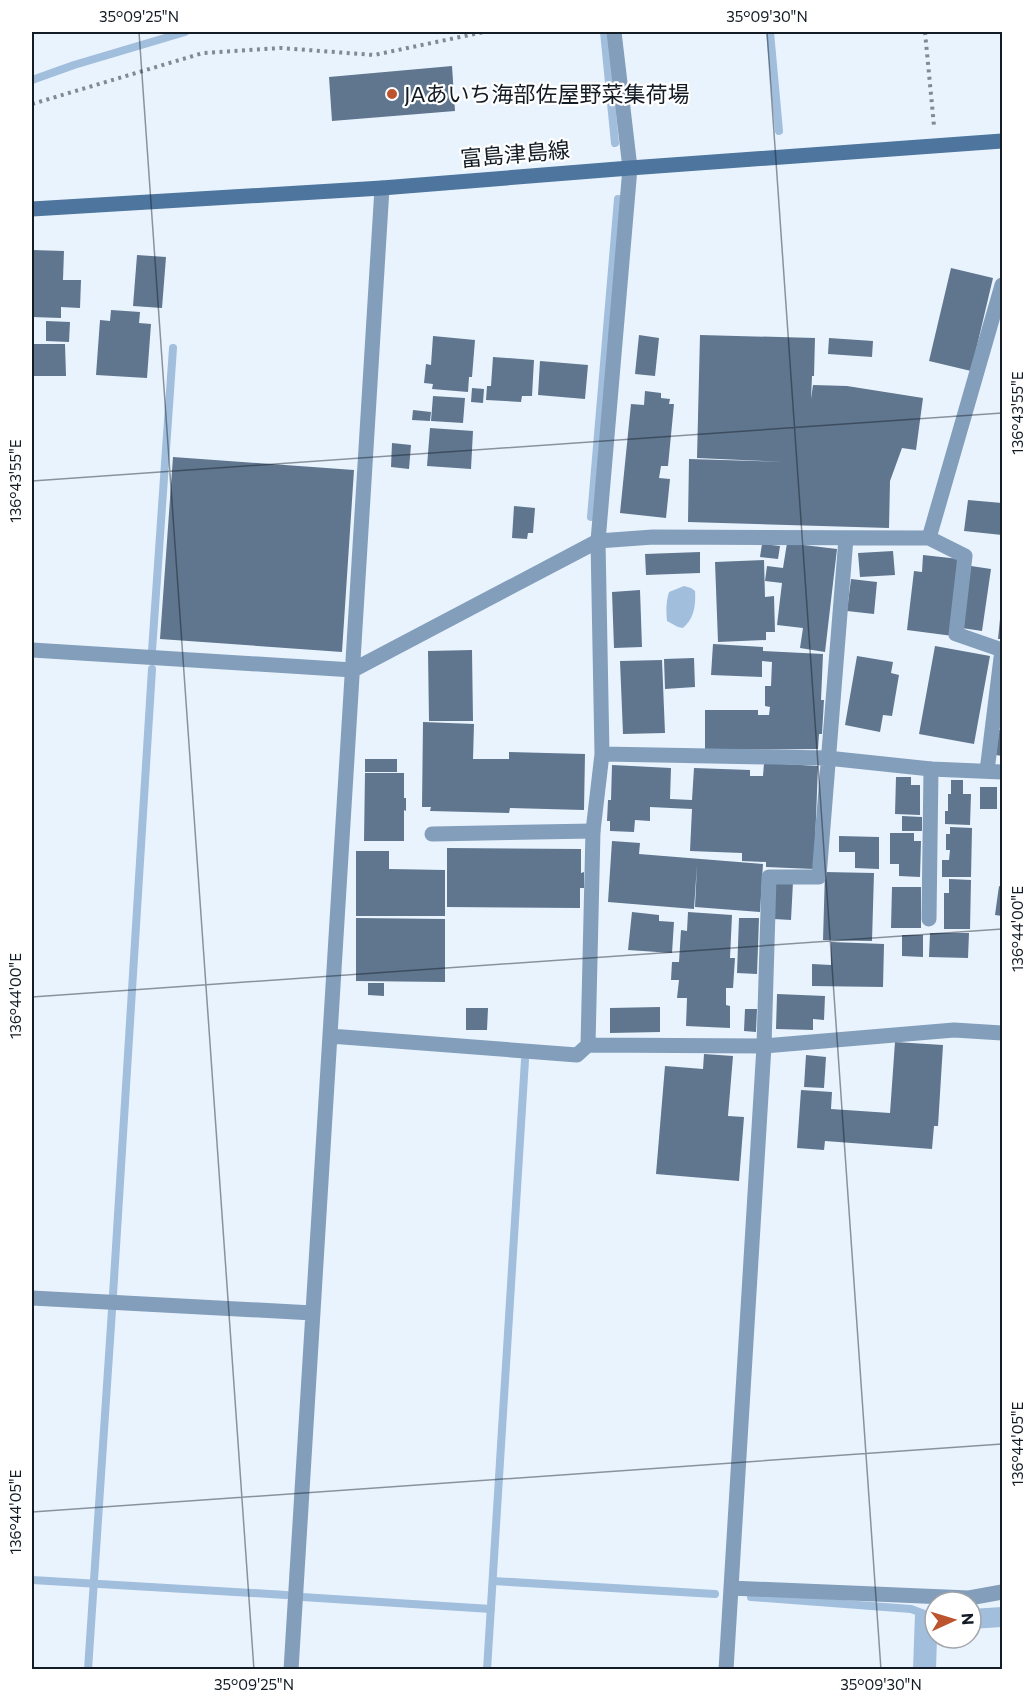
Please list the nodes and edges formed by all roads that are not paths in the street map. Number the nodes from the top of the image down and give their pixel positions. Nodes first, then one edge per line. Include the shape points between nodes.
1 (614, 32) edge
2 (1002, 141) edge
3 (630, 168) junction
4 (382, 188) junction
5 (32, 209) edge
6 (1002, 285) edge
7 (846, 538) junction
8 (929, 538) junction
9 (598, 540) junction
10 (32, 650) edge
11 (353, 670) junction
12 (602, 754) junction
13 (827, 758) junction
14 (931, 769) junction
15 (995, 772) edge
16 (594, 831) junction
17 (432, 834) dead end
18 (929, 919) dead end
19 (1002, 1033) edge
20 (330, 1036) junction
21 (588, 1045) junction
22 (764, 1047) junction
23 (32, 1298) edge
24 (313, 1313) junction
25 (731, 1588) junction
26 (1002, 1592) edge
27 (291, 1670) edge
28 (726, 1670) edge

1 - 3 street
2 - 3 main road, 富島津島線
3 - 4 main road, 富島津島線
3 - 9 street
4 - 5 main road, 富島津島線
4 - 11 street
6 - 8 street
7 - 8 street
7 - 9 street
7 - 13 street
8 - 15 street via 965,556 956,634 1002,650
9 - 11 street
9 - 12 street
10 - 11 street
11 - 20 street
12 - 13 street
12 - 16 street
13 - 14 street
13 - 22 street via 819,877 769,877
14 - 15 street
14 - 18 street
16 - 17 street
16 - 21 street
19 - 22 street via 954,1030
20 - 21 street via 577,1055
20 - 24 street
21 - 22 street
22 - 25 street
23 - 24 street
24 - 27 street
25 - 26 street via 969,1598
25 - 28 street

